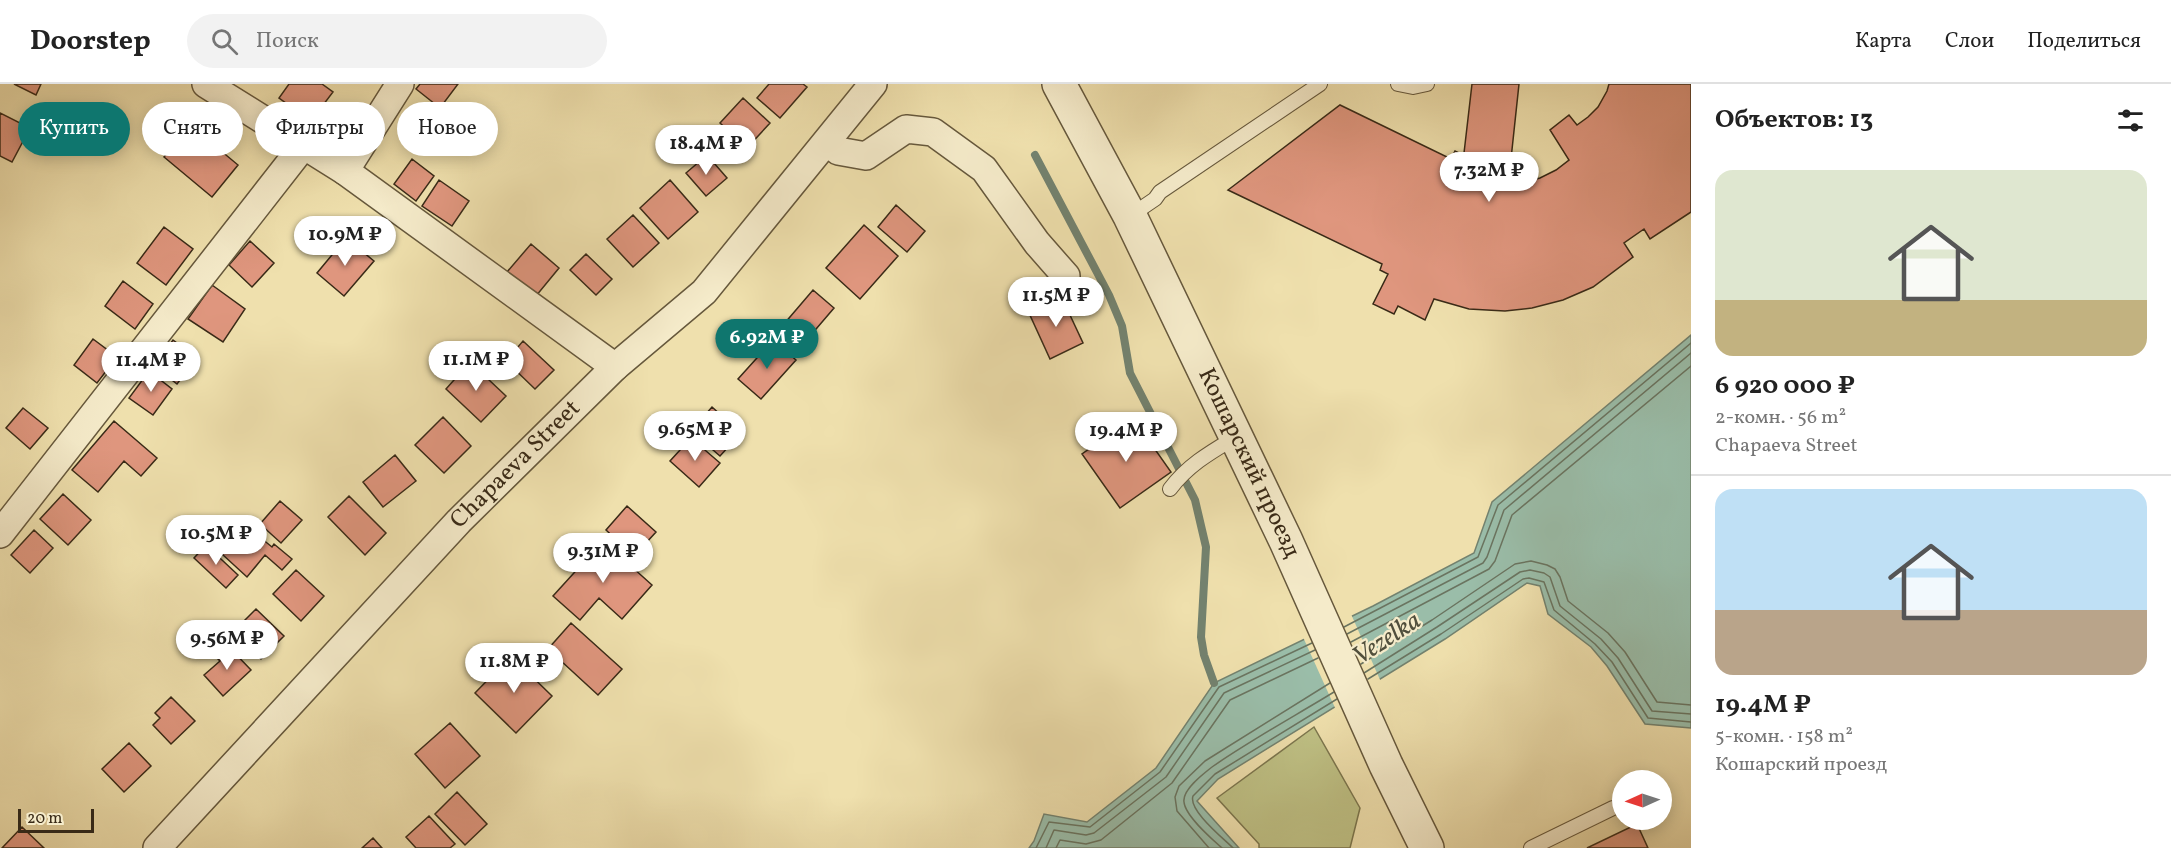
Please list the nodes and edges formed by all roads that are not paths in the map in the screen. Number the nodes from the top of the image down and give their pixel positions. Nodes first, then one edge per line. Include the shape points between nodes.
1 (206, 84) edge
2 (400, 84) edge
3 (873, 84) edge
4 (1059, 84) edge
5 (1320, 84) edge
6 (1398, 84) edge
7 (1427, 84) edge
8 (255, 114) edge
9 (828, 141) junction
10 (295, 156) edge
11 (321, 156) edge
12 (345, 171) junction
13 (1130, 216) junction
14 (1066, 276) dead end
15 (615, 368) junction
16 (1236, 437) junction
17 (1173, 484) dead end
18 (0, 534) edge
19 (1612, 808) edge
20 (157, 848) edge
21 (1427, 848) edge
22 (1531, 848) edge

1 - 8 street
2 - 12 street
3 - 9 street, Chapaeva Street
4 - 13 street, Кошарский проезд
5 - 13 lane
6 - 7 lane
9 - 14 street via 838,151 866,156 906,129 933,132 984,169
9 - 15 street, Chapaeva Street via 704,292
10 - 18 street
11 - 12 street
12 - 15 street
13 - 16 street, Кошарский проезд
15 - 20 street, Chapaeva Street via 459,520
16 - 17 lane via 1206,454
16 - 21 street, Кошарский проезд
19 - 22 lane

